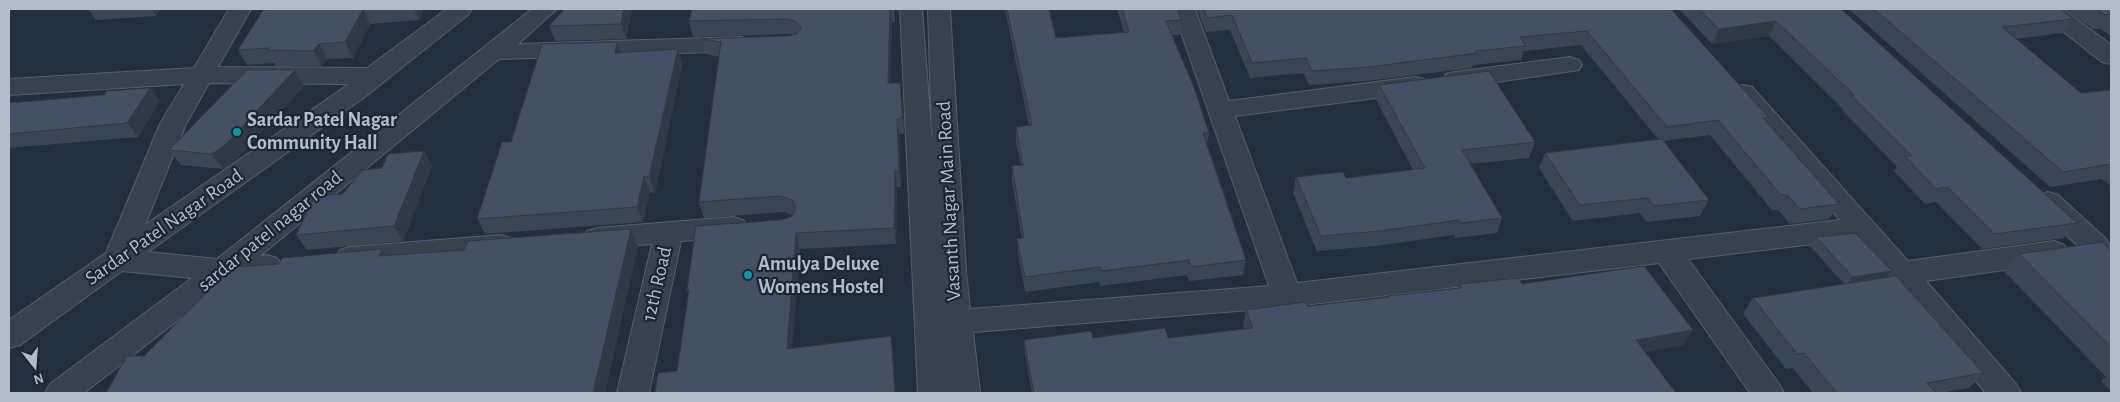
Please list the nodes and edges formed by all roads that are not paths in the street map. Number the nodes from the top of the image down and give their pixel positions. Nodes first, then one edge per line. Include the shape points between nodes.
1 (240, 9) edge
2 (461, 9) edge
3 (546, 9) edge
4 (911, 9) edge
5 (939, 9) edge
6 (1184, 9) edge
7 (2049, 9) edge
8 (760, 44) edge
9 (493, 52) junction
10 (2111, 57) edge
11 (1570, 66) dead end
12 (201, 76) junction
13 (374, 76) junction
14 (1729, 77) edge
15 (9, 87) edge
16 (1220, 110) junction
17 (2032, 188) edge
18 (755, 226) edge
19 (1863, 228) junction
20 (669, 232) junction
21 (572, 240) edge
22 (524, 243) edge
23 (2104, 245) edge
24 (1666, 251) junction
25 (117, 260) junction
26 (320, 261) edge
27 (291, 264) edge
28 (223, 270) junction
29 (1902, 273) junction
30 (1287, 296) junction
31 (943, 323) junction
32 (9, 336) edge
33 (61, 393) edge
34 (633, 393) edge
35 (934, 393) edge
36 (964, 393) edge
37 (1768, 393) edge
38 (2005, 393) edge

1 - 12 street
2 - 13 street, Sardar Patel Nagar Road
3 - 9 street, sardar patel nagar road
4 - 31 street, Vasanth Nagar Main Road
5 - 31 street, Vasanth Nagar Main Road via 951,272
6 - 16 street
7 - 10 street
8 - 9 street
9 - 28 street, sardar patel nagar road
11 - 16 street
12 - 13 street
12 - 15 street
12 - 25 street via 173,124
13 - 25 street, Sardar Patel Nagar Road
14 - 19 street
16 - 30 street
17 - 23 street
18 - 20 street
19 - 24 street
19 - 29 street
20 - 21 street, 12th Road
20 - 34 street, 12th Road
22 - 26 street
23 - 29 street
24 - 30 street
24 - 37 street
25 - 28 street
25 - 32 street, Sardar Patel Nagar Road
27 - 28 street
28 - 33 street, sardar patel nagar road
29 - 38 street
30 - 31 street
31 - 35 street, Vasanth Nagar Main Road
31 - 36 street, Vasanth Nagar Main Road

